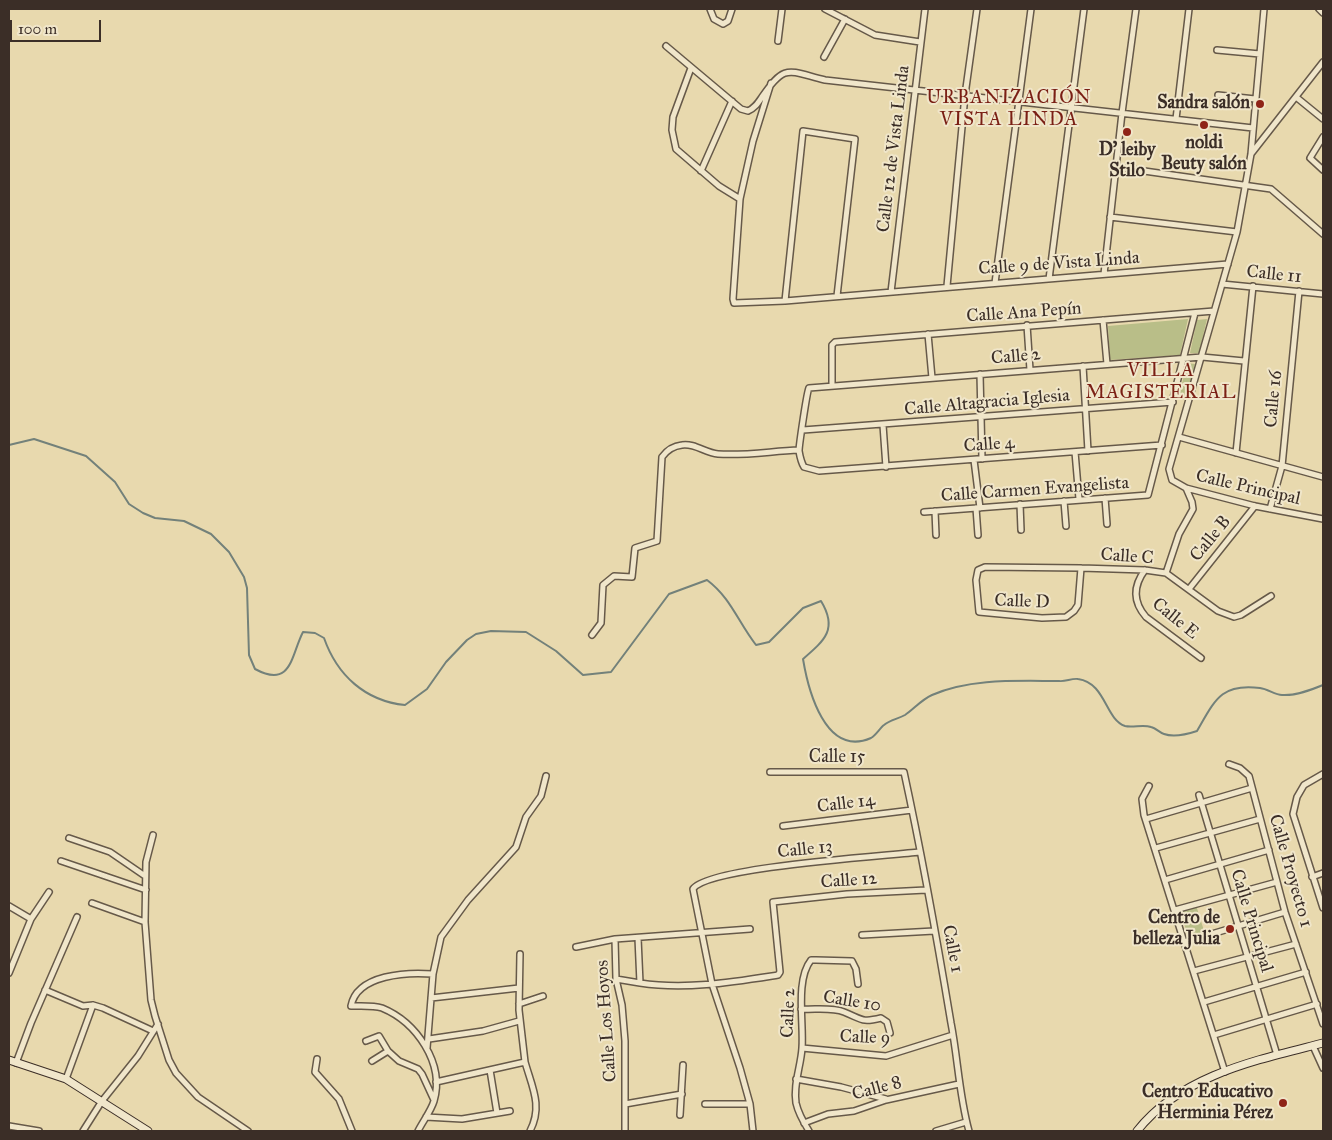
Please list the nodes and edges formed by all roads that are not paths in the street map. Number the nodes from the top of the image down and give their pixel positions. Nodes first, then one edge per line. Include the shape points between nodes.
1 (710, 9) edge
2 (732, 9) edge
3 (782, 9) edge
4 (825, 9) edge
5 (925, 9) edge
6 (977, 9) edge
7 (1031, 9) edge
8 (1084, 9) edge
9 (1136, 9) edge
10 (1189, 9) edge
11 (1264, 9) edge
12 (1319, 9) edge
13 (1323, 13) edge
14 (845, 19) junction
15 (778, 42) dead end
16 (920, 42) junction
17 (666, 46) dead end
18 (1217, 50) dead end
19 (1260, 54) junction
20 (824, 57) dead end
21 (1323, 62) edge
22 (691, 68) junction
23 (771, 83) junction
24 (915, 90) junction
25 (965, 94) junction
26 (1218, 95) dead end
27 (1296, 97) junction
28 (1255, 99) junction
29 (732, 101) junction
30 (1020, 102) junction
31 (1072, 108) junction
32 (1122, 113) junction
33 (1176, 119) junction
34 (1323, 119) edge
35 (1253, 128) junction
36 (1323, 137) edge
37 (1251, 154) junction
38 (1116, 167) junction
39 (1323, 170) edge
40 (701, 171) junction
41 (1246, 184) junction
42 (740, 199) junction
43 (1110, 217) junction
44 (1237, 232) junction
45 (1323, 234) edge
46 (1228, 264) junction
47 (1104, 274) junction
48 (1049, 279) junction
49 (995, 283) junction
50 (1222, 284) junction
51 (947, 286) junction
52 (1253, 286) junction
53 (1298, 291) junction
54 (892, 292) junction
55 (1323, 294) edge
56 (837, 296) junction
57 (786, 301) junction
58 (1214, 311) junction
59 (1196, 313) junction
60 (1103, 320) junction
61 (1027, 326) junction
62 (928, 334) junction
63 (1202, 357) junction
64 (1184, 358) junction
65 (1244, 362) junction
66 (1107, 364) junction
67 (1083, 366) junction
68 (1030, 370) junction
69 (980, 374) junction
70 (932, 378) junction
71 (832, 386) junction
72 (1173, 402) junction
73 (1085, 409) junction
74 (981, 417) junction
75 (883, 425) junction
76 (803, 430) junction
77 (1179, 437) junction
78 (1162, 446) junction
79 (799, 450) junction
80 (1088, 451) junction
81 (1074, 452) junction
82 (1236, 453) junction
83 (982, 459) junction
84 (974, 460) junction
85 (1282, 466) junction
86 (886, 467) junction
87 (1323, 476) edge
88 (1186, 488) junction
89 (1106, 498) junction
90 (1079, 499) junction
91 (1064, 501) junction
92 (1020, 504) junction
93 (1255, 506) junction
94 (978, 508) junction
95 (1270, 509) junction
96 (935, 511) junction
97 (924, 512) dead end
98 (1323, 519) edge
99 (1107, 524) dead end
100 (1066, 526) dead end
101 (1021, 530) dead end
102 (936, 535) dead end
103 (978, 536) dead end
104 (992, 567) joint
105 (1081, 568) junction
106 (1145, 570) junction
107 (1166, 573) junction
108 (1189, 589) junction
109 (1271, 596) dead end
110 (592, 635) dead end
111 (1201, 658) dead end
112 (1229, 764) dead end
113 (770, 772) dead end
114 (904, 772) joint
115 (1323, 775) edge
116 (546, 776) dead end
117 (1148, 786) dead end
118 (1252, 788) junction
119 (1199, 795) dead end
120 (1201, 804) junction
121 (912, 810) junction
122 (1260, 818) junction
123 (1146, 819) junction
124 (783, 826) dead end
125 (1210, 832) junction
126 (153, 835) dead end
127 (69, 838) dead end
128 (1156, 848) junction
129 (1268, 850) junction
130 (919, 852) junction
131 (61, 861) dead end
132 (1219, 863) junction
133 (1323, 873) edge
134 (145, 876) junction
135 (1312, 877) junction
136 (1165, 880) junction
137 (1277, 882) junction
138 (146, 890) junction
139 (926, 890) junction
140 (49, 892) dead end
141 (1229, 895) junction
142 (92, 902) dead end
143 (9, 906) edge
144 (1323, 908) edge
145 (1175, 910) junction
146 (1286, 912) junction
147 (77, 917) dead end
148 (31, 919) junction
149 (145, 922) junction
150 (1238, 927) junction
151 (750, 929) dead end
152 (934, 931) junction
153 (700, 934) junction
154 (862, 935) dead end
155 (638, 938) junction
156 (616, 940) junction
157 (1185, 942) junction
158 (1296, 944) junction
159 (576, 946) dead end
160 (520, 954) dead end
161 (1247, 957) junction
162 (1194, 970) junction
163 (1306, 972) junction
164 (9, 973) edge
165 (433, 974) junction
166 (616, 979) junction
167 (640, 983) junction
168 (712, 984) junction
169 (858, 984) dead end
170 (519, 988) junction
171 (1257, 988) junction
172 (45, 990) junction
173 (543, 996) dead end
174 (431, 998) junction
175 (1204, 1002) junction
176 (519, 1004) junction
177 (1317, 1004) junction
178 (93, 1005) junction
179 (801, 1009) junction
180 (1266, 1020) junction
181 (519, 1021) junction
182 (158, 1024) junction
183 (1323, 1024) edge
184 (153, 1031) junction
185 (890, 1033) dead end
186 (953, 1035) junction
187 (1214, 1035) junction
188 (429, 1039) junction
189 (366, 1041) dead end
190 (1323, 1043) edge
191 (1313, 1046) junction
192 (428, 1048) junction
193 (802, 1048) junction
194 (388, 1051) junction
195 (1277, 1055) junction
196 (317, 1059) dead end
197 (372, 1061) dead end
198 (12, 1062) edge
199 (525, 1062) junction
200 (684, 1065) dead end
201 (1323, 1068) edge
202 (490, 1070) junction
203 (1225, 1072) junction
204 (66, 1079) junction
205 (796, 1079) junction
206 (436, 1082) junction
207 (958, 1084) junction
208 (682, 1094) junction
209 (886, 1100) junction
210 (102, 1101) junction
211 (434, 1101) junction
212 (625, 1104) junction
213 (705, 1104) dead end
214 (750, 1104) junction
215 (510, 1111) dead end
216 (498, 1113) junction
217 (680, 1116) dead end
218 (426, 1117) junction
219 (966, 1122) junction
220 (804, 1123) junction
221 (9, 1127) edge
222 (39, 1131) edge
223 (83, 1131) edge
224 (148, 1131) edge
225 (248, 1131) edge
226 (352, 1131) edge
227 (418, 1131) edge
228 (530, 1131) edge
229 (626, 1131) edge
230 (753, 1131) edge
231 (809, 1131) edge
232 (936, 1131) edge
233 (968, 1131) edge
234 (1137, 1131) edge

1 - 2 street via 714,19 723,24
3 - 15 street
4 - 14 street
5 - 16 street, Calle 12 de Vista Linda
6 - 25 street
7 - 30 street
8 - 31 street
9 - 32 street
10 - 33 street
11 - 19 street
12 - 13 street
14 - 16 street via 875,35
14 - 20 street
16 - 24 street, Calle 12 de Vista Linda
17 - 22 street
18 - 19 street
19 - 28 street
21 - 27 street
22 - 29 street
22 - 40 street via 672,117 672,130 676,149
23 - 24 street via 775,77 789,72 825,80
23 - 29 street via 753,109 741,109
23 - 42 street
24 - 25 street
24 - 54 street, Calle 12 de Vista Linda
25 - 30 street
25 - 51 street
26 - 28 street
27 - 34 street
27 - 37 street
28 - 35 street
29 - 40 street
30 - 31 street
30 - 49 street
31 - 32 street
31 - 48 street
32 - 33 street
32 - 38 street
33 - 35 street
35 - 37 street
36 - 39 street via 1310,158
37 - 41 street
38 - 41 street
38 - 43 street
40 - 42 street
41 - 44 street
41 - 45 street via 1274,190
42 - 57 street, Calle 9 de Vista Linda via 732,299 738,304
43 - 44 street
43 - 47 street
44 - 46 street
46 - 47 street, Calle 9 de Vista Linda
46 - 50 street
47 - 48 street, Calle 9 de Vista Linda
48 - 49 street, Calle 9 de Vista Linda
49 - 51 street, Calle 9 de Vista Linda
50 - 52 street, Calle 11
50 - 58 street
51 - 54 street, Calle 9 de Vista Linda
52 - 53 street, Calle 11
52 - 65 street
53 - 55 street, Calle 11
53 - 85 street, Calle 16
54 - 56 street, Calle 9 de Vista Linda
56 - 57 street, Calle 9 de Vista Linda
56 - 57 street via 855,139 803,131
58 - 59 street, Calle Ana Pepín
58 - 63 street
59 - 60 street, Calle Ana Pepín
59 - 64 street
60 - 61 street, Calle Ana Pepín
60 - 66 street
61 - 62 street, Calle Ana Pepín
61 - 68 street
62 - 70 street
62 - 71 street, Calle Ana Pepín via 835,342 832,345
63 - 64 street, Calle 2
63 - 65 street, Calle 2
63 - 77 street
64 - 66 street, Calle 2
64 - 72 street
65 - 82 street
66 - 67 street, Calle 2
67 - 68 street, Calle 2
67 - 73 street
68 - 69 street, Calle 2
69 - 70 street, Calle 2
69 - 74 street
70 - 71 street, Calle 2
71 - 76 street, Calle 2 via 807,390
72 - 73 street, Calle Altagracia Iglesia
72 - 78 street
73 - 74 street, Calle Altagracia Iglesia
73 - 80 street
74 - 75 street, Calle Altagracia Iglesia
74 - 83 street
75 - 76 street, Calle Altagracia Iglesia
75 - 86 street
76 - 79 street
77 - 82 street
77 - 88 street, Calle Principal via 1170,469 1171,476
78 - 80 street, Calle 4
78 - 89 street, Calle Carmen Evangelista via 1148,495
79 - 86 street, Calle 4 via 804,467 819,471
79 - 110 street via 727,454 708,453 696,446 682,445 667,450 662,456 657,541 635,548 632,577 614,576 603,585 601,623
80 - 81 street, Calle 4
81 - 83 street, Calle 4
81 - 90 street
82 - 85 street
83 - 84 street, Calle 4
84 - 86 street, Calle 4
84 - 94 street
85 - 87 street
85 - 95 street, Calle 16
88 - 93 street, Calle Principal
88 - 107 street via 1193,509 1179,534
89 - 90 street, Calle Carmen Evangelista
89 - 99 street
90 - 91 street, Calle Carmen Evangelista
91 - 92 street, Calle Carmen Evangelista
91 - 100 street
92 - 94 street, Calle Carmen Evangelista
92 - 101 street
93 - 95 street, Calle Principal
93 - 108 street, Calle B
94 - 96 street, Calle Carmen Evangelista
94 - 103 street
95 - 98 street, Calle Principal
96 - 97 street, Calle Carmen Evangelista
96 - 102 street
104 - 105 street, Calle C
104 - 105 street, Calle D via 978,570 979,612 1042,618 1074,612 1078,605
105 - 106 street, Calle C
106 - 107 street, Calle C
106 - 111 street, Calle E via 1136,589 1140,610
107 - 108 street, Calle C
108 - 109 street, Calle C via 1218,611 1234,617
112 - 118 street, Calle Proyecto 1 via 1249,776
113 - 114 street, Calle 15
114 - 121 street, Calle 1
115 - 135 street via 1304,785 1296,796 1293,814
116 - 165 street via 541,796 526,817 516,847 468,900 441,937
117 - 123 street via 1142,798
118 - 120 street
118 - 122 street, Calle Proyecto 1
119 - 120 street, Calle Principal
120 - 123 street
120 - 125 street, Calle Principal
121 - 124 street, Calle 14
121 - 130 street, Calle 1
122 - 125 street
122 - 129 street, Calle Proyecto 1
123 - 128 street
125 - 128 street
125 - 132 street, Calle Principal
126 - 134 street
127 - 134 street via 110,852
128 - 136 street
129 - 132 street
129 - 137 street, Calle Proyecto 1
130 - 139 street, Calle 1
130 - 153 street, Calle 13 via 753,869 696,885 693,893
131 - 138 street
132 - 136 street
132 - 141 street, Calle Principal
133 - 135 street
134 - 138 street
135 - 144 street
136 - 145 street
137 - 141 street
137 - 146 street, Calle Proyecto 1
138 - 149 street
139 - 152 street, Calle 1
139 - 168 street, Calle 12 via 773,902 780,974
140 - 148 street
141 - 145 street
141 - 150 street, Calle Principal
142 - 149 street
143 - 148 street
145 - 157 street
146 - 150 street
146 - 158 street, Calle Proyecto 1
147 - 172 street
148 - 164 street
149 - 182 street via 151,1000
150 - 157 street
150 - 161 street, Calle Principal
151 - 153 street
152 - 154 street
152 - 186 street, Calle 1
153 - 155 street
153 - 168 street
155 - 156 street
155 - 167 street
156 - 159 street
156 - 166 street, Calle Los Hoyos
157 - 162 street
158 - 161 street
158 - 163 street, Calle Proyecto 1
160 - 170 street
161 - 162 street
161 - 171 street, Calle Principal
162 - 175 street
163 - 171 street
163 - 177 street, Calle Proyecto 1
165 - 174 street
165 - 192 street via 395,974 378,980 363,988 352,999 351,1006 380,1007 395,1015
166 - 167 street
166 - 212 street, Calle Los Hoyos via 626,1041
167 - 168 street
168 - 214 street
169 - 179 street, Calle 2 via 852,961 811,960 806,966
170 - 174 street
170 - 176 street
171 - 175 street
171 - 180 street, Calle Principal
172 - 178 street via 83,1006
172 - 198 street
173 - 176 street
174 - 188 street
175 - 187 street
176 - 181 street
177 - 180 street
177 - 183 street, Calle Proyecto 1
178 - 184 street
178 - 204 street
179 - 185 street, Calle 10 via 844,1012 868,1022 881,1018 887,1022
179 - 193 street, Calle 2
180 - 187 street
180 - 195 street, Calle Principal
181 - 188 street
181 - 199 street
182 - 184 street
182 - 225 street via 169,1060 185,1084 220,1114
184 - 210 street via 138,1056
186 - 193 street, Calle 9 via 886,1056
186 - 207 street, Calle 1
187 - 203 street
188 - 192 street
189 - 194 street via 379,1036
190 - 191 street
191 - 195 street
191 - 201 street
192 - 206 street
193 - 205 street, Calle 2
194 - 197 street
194 - 211 street via 399,1061 418,1069
195 - 203 street
196 - 226 street via 315,1072 339,1099
198 - 204 street
199 - 202 street
199 - 228 street via 537,1101 536,1117
200 - 208 street
202 - 206 street
202 - 216 street
203 - 234 street via 1193,1084 1167,1102
204 - 210 street
205 - 209 street
205 - 220 street, Calle 2 via 796,1103
206 - 211 street
207 - 209 street, Calle 8
207 - 219 street, Calle 1
208 - 212 street
208 - 217 street
209 - 220 street, Calle 8
210 - 223 street
210 - 224 street
211 - 218 street
212 - 229 street, Calle Los Hoyos
213 - 214 street
214 - 230 street
215 - 216 street
216 - 218 street via 462,1119
218 - 227 street
219 - 232 street
219 - 233 street, Calle 1
220 - 231 street, Calle 2
221 - 222 street

